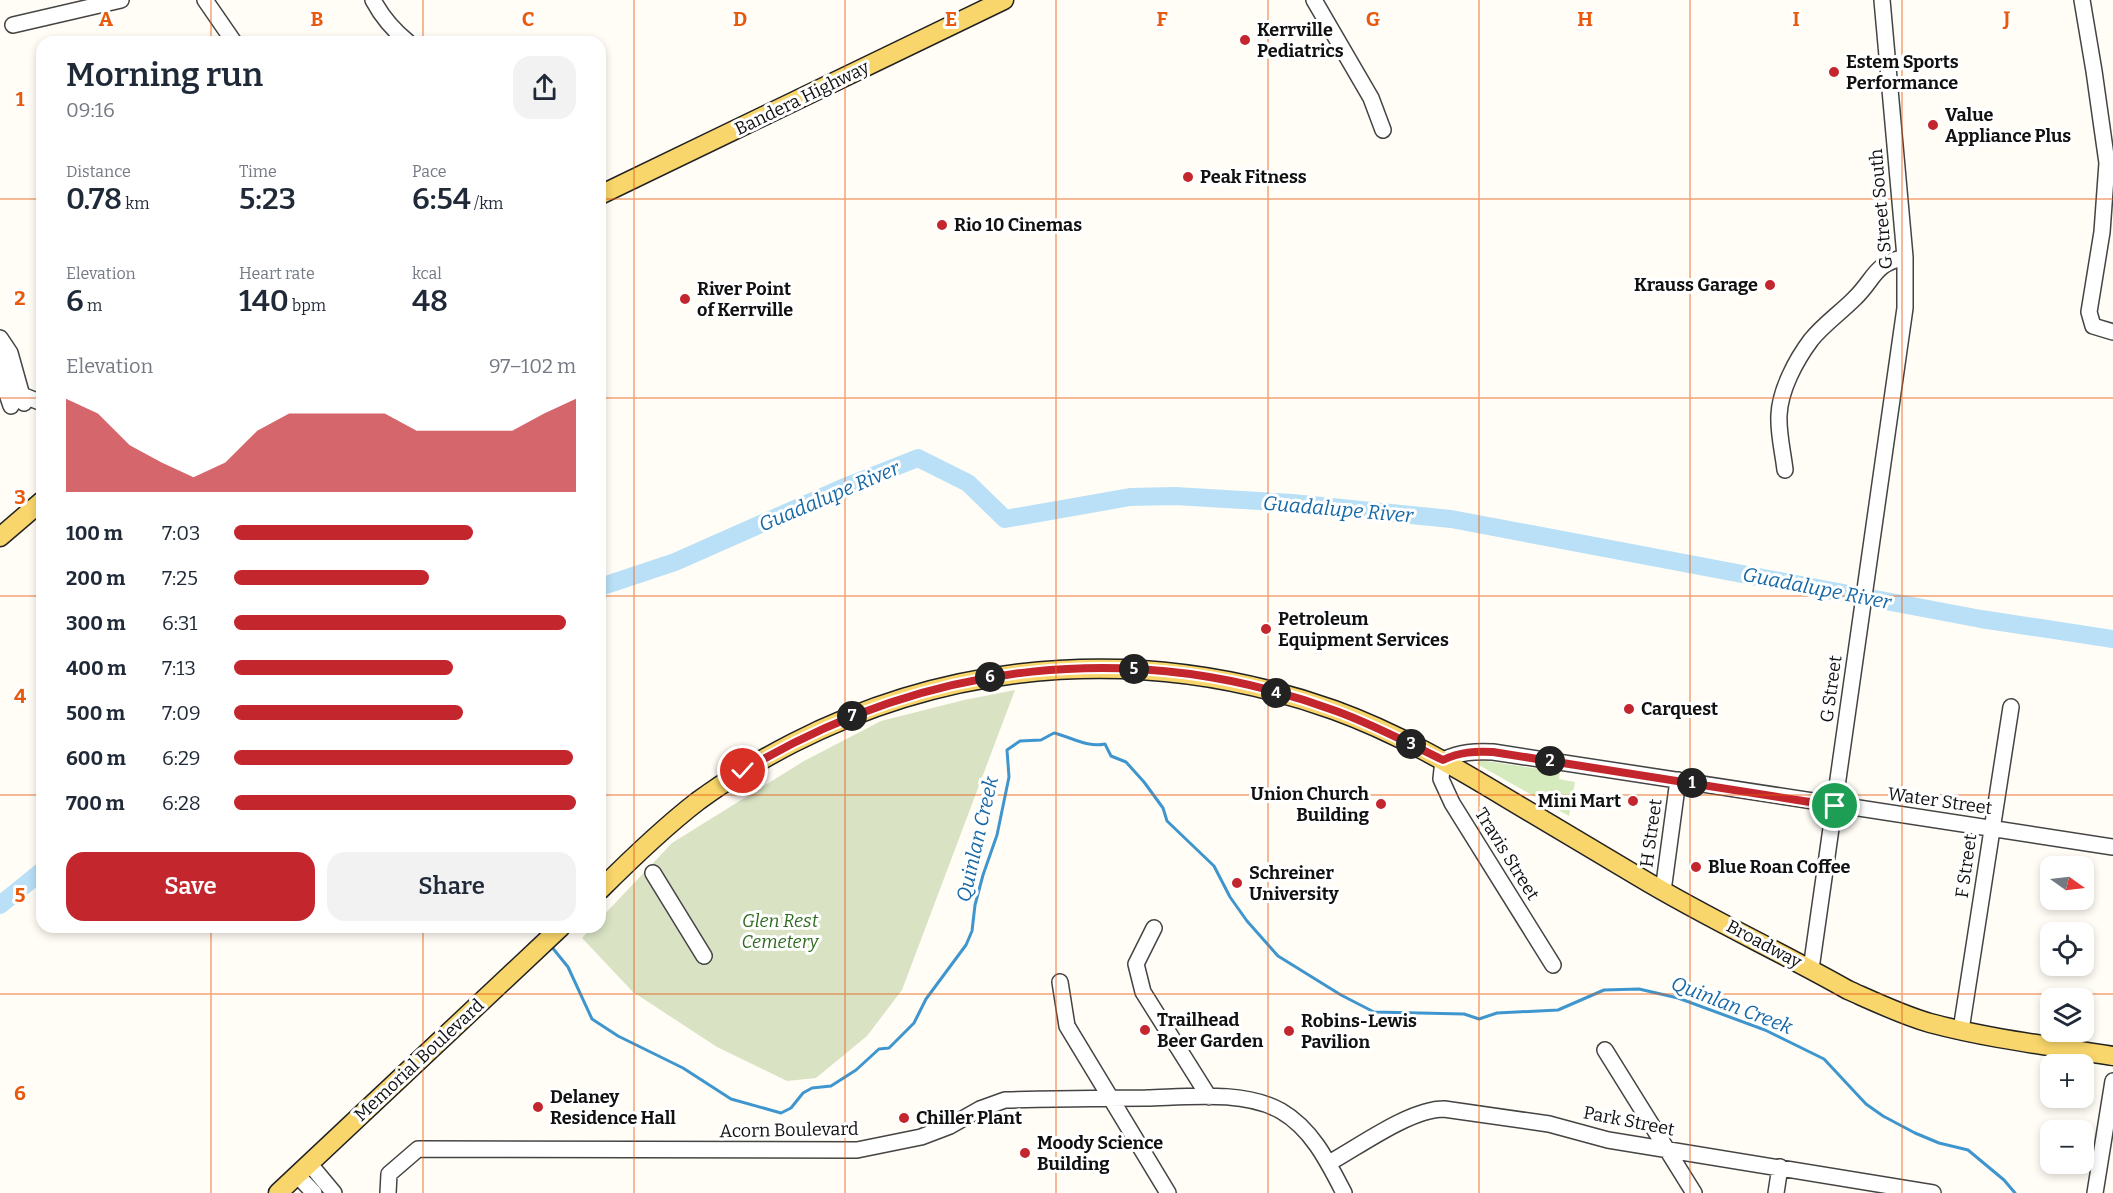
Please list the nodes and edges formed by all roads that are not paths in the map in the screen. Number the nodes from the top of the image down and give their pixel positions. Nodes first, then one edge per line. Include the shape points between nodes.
1 (121, 0) edge
2 (205, 0) edge
3 (373, 0) edge
4 (1004, 0) edge
5 (1314, 0) edge
6 (1882, 0) edge
7 (2082, 0) edge
8 (13, 25) dead end
9 (230, 36) edge
10 (401, 36) edge
11 (1383, 130) dead end
12 (2110, 177) edge
13 (606, 192) edge
14 (1905, 256) junction
15 (2113, 332) edge
16 (0, 339) edge
17 (2, 388) edge
18 (22, 403) edge
19 (1890, 414) joint
20 (1785, 470) dead end
21 (36, 506) edge
22 (0, 537) edge
23 (2011, 707) dead end
24 (1443, 760) junction
25 (1678, 780) junction
26 (1835, 806) junction
27 (1991, 828) junction
28 (2113, 847) edge
29 (653, 873) dead end
30 (606, 884) edge
31 (1663, 891) junction
32 (1154, 928) dead end
33 (555, 933) edge
34 (704, 956) dead end
35 (1553, 965) dead end
36 (1811, 969) junction
37 (1059, 982) dead end
38 (1961, 1030) junction
39 (1605, 1050) dead end
40 (2113, 1056) edge
41 (2113, 1082) edge
42 (1209, 1097) junction
43 (1110, 1098) junction
44 (1666, 1148) junction
45 (1329, 1163) junction
46 (1780, 1167) junction
47 (303, 1169) junction
48 (278, 1193) edge
49 (314, 1193) edge
50 (334, 1193) edge
51 (388, 1193) edge
52 (1168, 1193) edge
53 (1344, 1193) edge
54 (1694, 1193) edge
55 (1776, 1193) edge
56 (1933, 1193) edge
57 (2095, 1193) edge

1 - 8 street
2 - 9 street
3 - 10 street
4 - 13 main road, Bandera Highway
5 - 11 street via 1371,98
6 - 14 street, G Street South
7 - 12 street
12 - 15 street via 2089,312 2093,326
14 - 19 street, G Street South via 1905,308
14 - 20 street via 1880,267 1856,298 1811,340 1798,361 1779,414
16 - 17 street
16 - 18 street via 10,353
17 - 18 street
19 - 26 street, G Street
21 - 22 main road
23 - 27 street, F Street
24 - 25 street, Water Street via 1472,751 1493,752
24 - 30 main road via 1336,711 1237,683 1152,670 1067,668 993,676 920,692 861,712 759,761 684,813
24 - 31 main road, Broadway
24 - 35 street, Travis Street via 1441,778 1452,803
25 - 26 street, Water Street
25 - 31 street, H Street
26 - 27 street, Water Street
26 - 36 street, G Street
27 - 28 street, Water Street
27 - 38 street, F Street
29 - 34 street
31 - 36 main road, Broadway
32 - 42 street via 1136,964 1143,992
33 - 47 main road, Memorial Boulevard
36 - 38 main road, Broadway via 1875,1002
37 - 43 street via 1068,1026
38 - 40 main road, Broadway
39 - 44 street
41 - 57 street
42 - 43 street, Acorn Boulevard
42 - 45 street, Acorn Boulevard via 1248,1099 1280,1111 1307,1131
43 - 51 street, Acorn Boulevard via 1005,1100 921,1137 857,1150 418,1149 389,1174
43 - 52 street
44 - 45 street, Park Street via 1608,1140 1549,1124 1436,1109 1404,1120
44 - 46 street, Park Street
44 - 54 street
45 - 53 street, Acorn Boulevard
46 - 55 street
46 - 56 street, Park Street
47 - 48 main road, Memorial Boulevard
47 - 49 street
47 - 50 street

